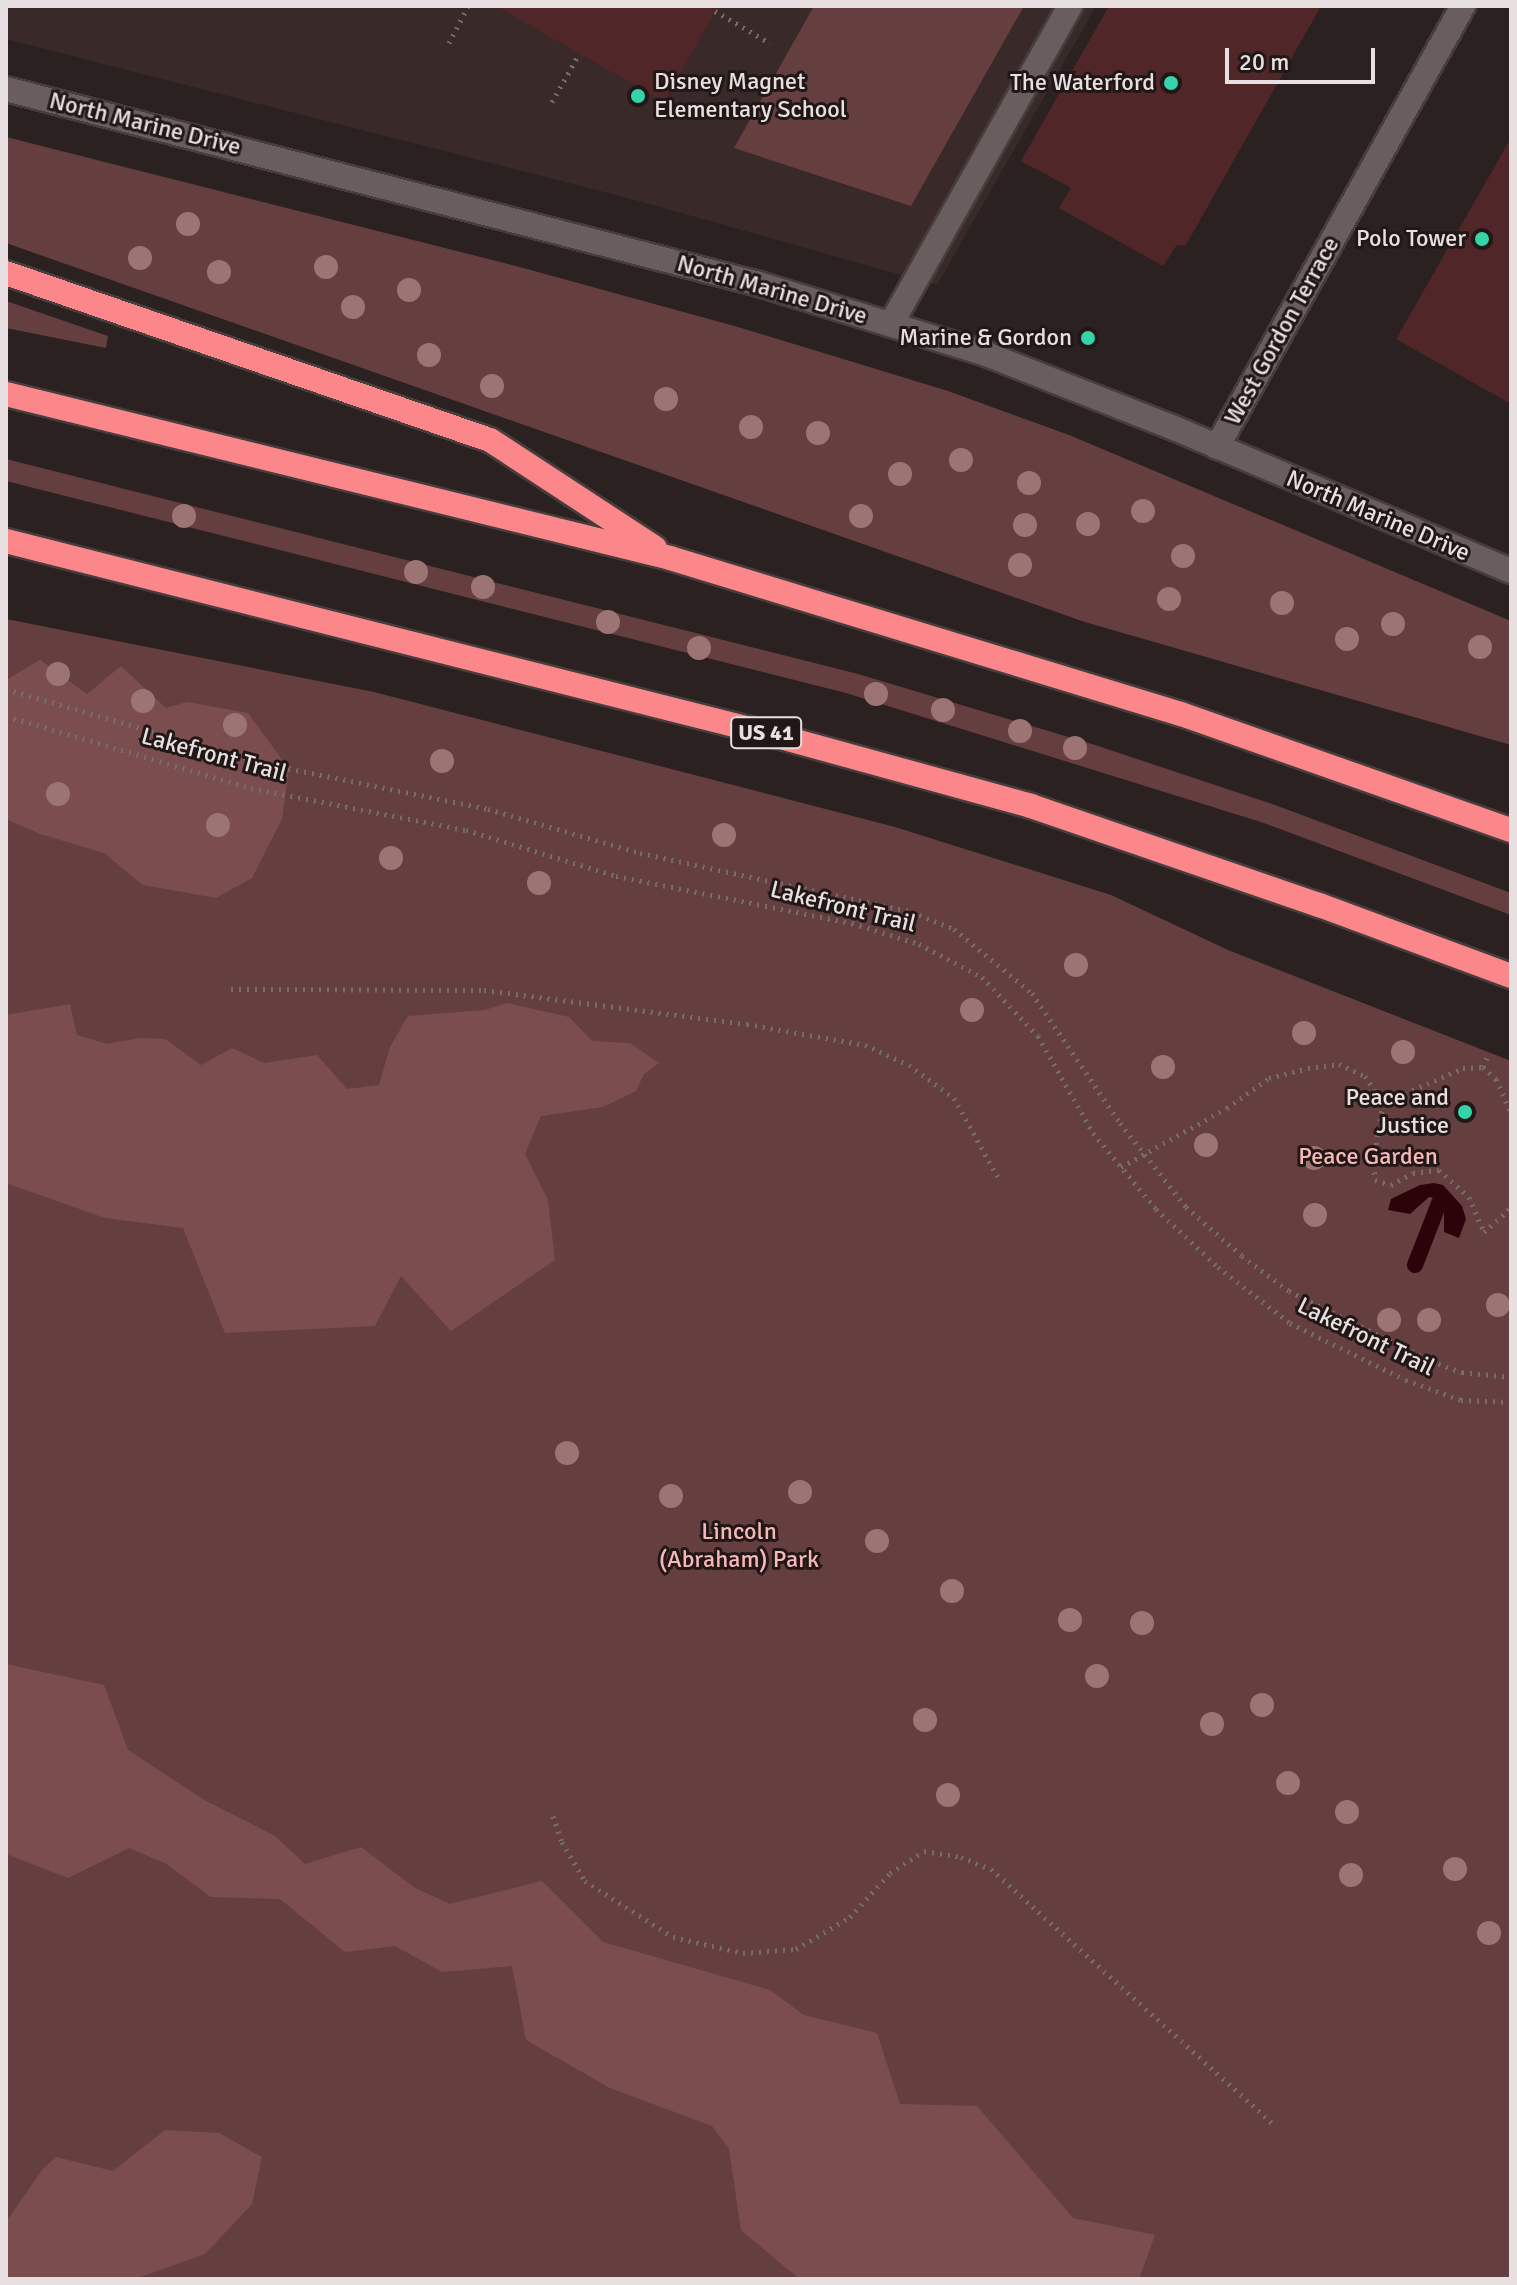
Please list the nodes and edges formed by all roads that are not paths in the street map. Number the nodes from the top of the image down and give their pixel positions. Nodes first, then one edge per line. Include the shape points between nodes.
1 (1070, 6) edge
2 (1463, 6) edge
3 (6, 89) edge
4 (6, 273) edge
5 (891, 324) junction
6 (6, 394) edge
7 (1217, 447) junction
8 (6, 541) edge
9 (670, 558) junction
10 (1511, 571) edge
11 (1511, 830) edge
12 (1511, 976) edge

1 - 5 street
2 - 7 street, West Gordon Terrace
3 - 5 street, North Marine Drive via 744,280
4 - 9 highway via 490,440
5 - 7 street, North Marine Drive via 986,354
6 - 9 highway
7 - 10 street, North Marine Drive
8 - 12 highway, US 41 via 770,734 1031,806
9 - 11 highway via 1181,714

